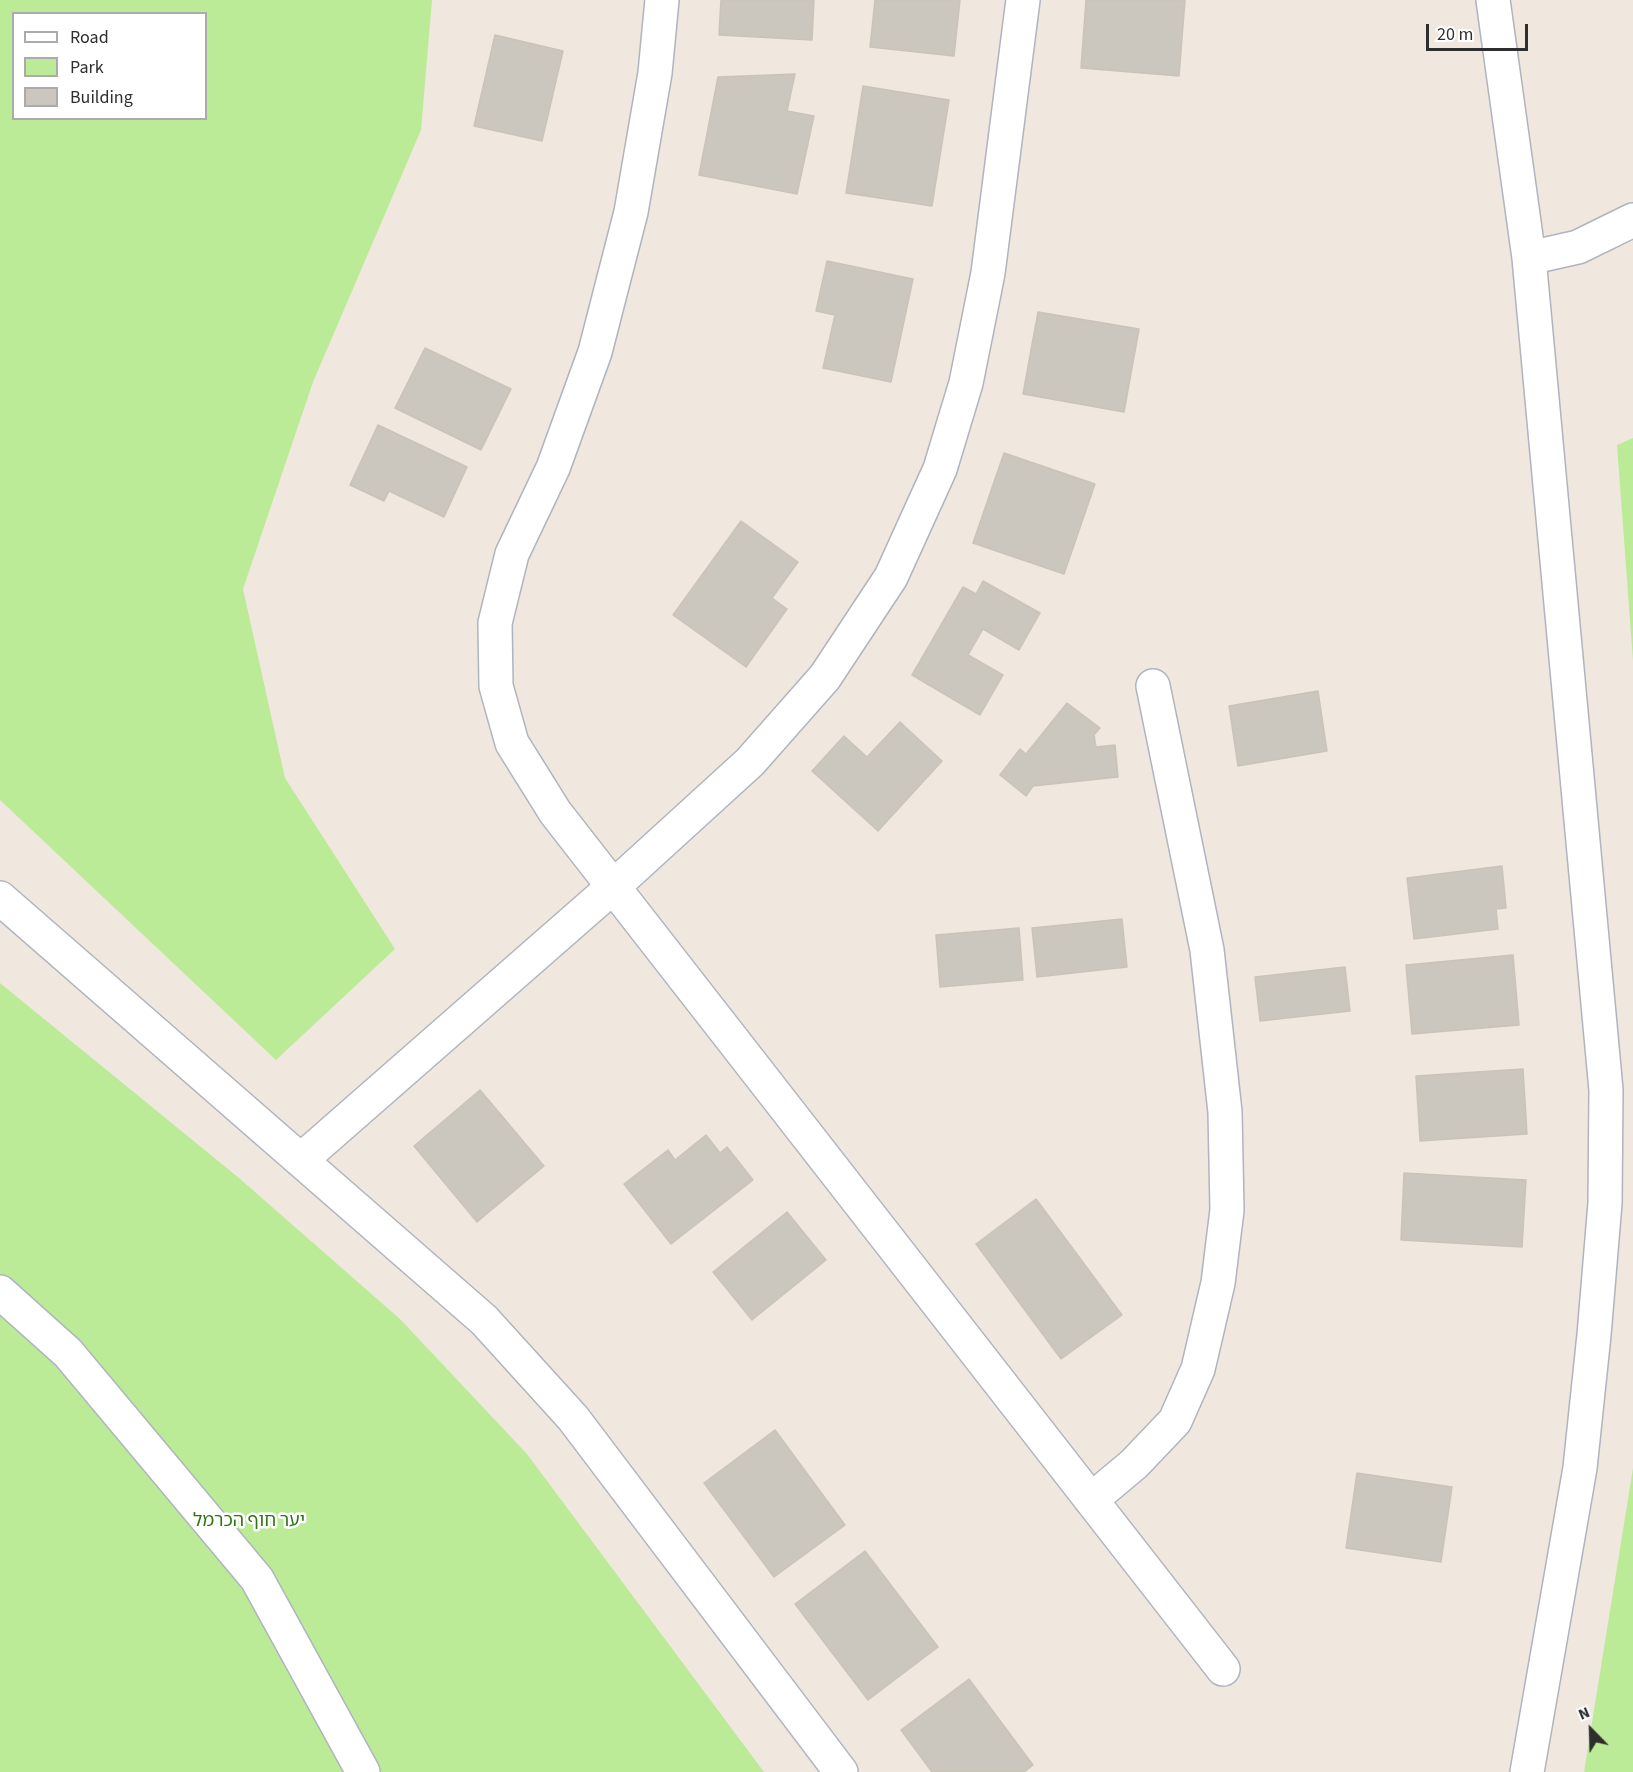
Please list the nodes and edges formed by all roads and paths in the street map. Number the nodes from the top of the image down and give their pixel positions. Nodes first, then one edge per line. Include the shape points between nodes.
1 (662, 0) edge
2 (1023, 0) edge
3 (1493, 0) edge
4 (1633, 220) edge
5 (1529, 258) junction
6 (1153, 686) dead end
7 (614, 886) junction
8 (0, 898) edge
9 (301, 1160) junction
10 (0, 1292) edge
11 (1091, 1500) junction
12 (1223, 1669) dead end
13 (363, 1772) edge
14 (841, 1772) edge
15 (1527, 1772) edge

1 - 7 street via 655,74 631,212 595,352 553,468 512,554 495,623 496,686 512,743 555,812
2 - 7 street via 988,273 966,383 940,469 891,577 825,677 750,762
3 - 5 street
4 - 5 street via 1578,247
5 - 15 street via 1606,1090 1605,1203 1580,1468
6 - 11 street via 1207,950 1226,1112 1227,1210 1218,1283 1198,1369 1175,1421 1134,1464
7 - 9 street
7 - 11 street
8 - 9 street
9 - 14 street via 484,1320 573,1418
10 - 13 street via 68,1353 256,1579
11 - 12 street

